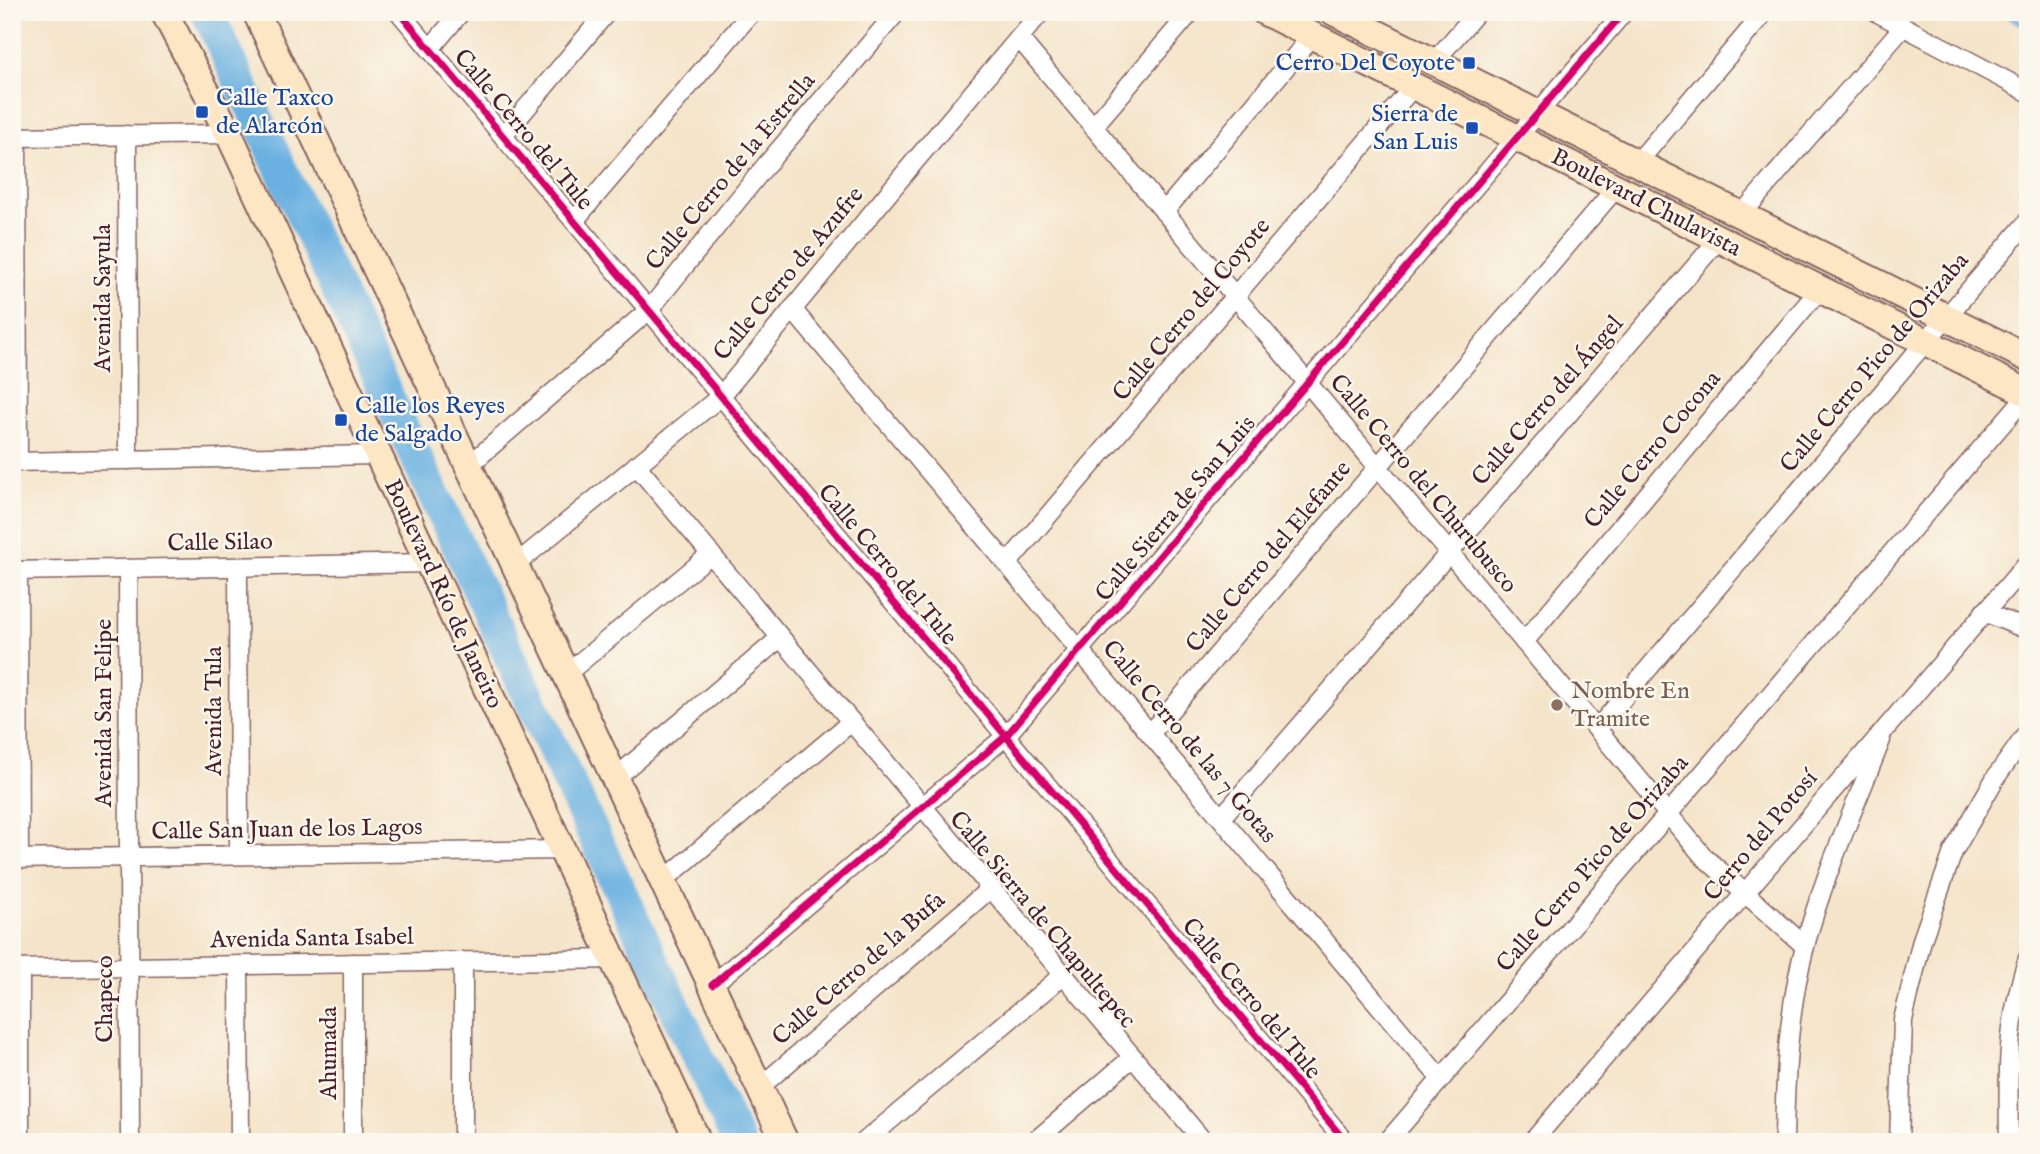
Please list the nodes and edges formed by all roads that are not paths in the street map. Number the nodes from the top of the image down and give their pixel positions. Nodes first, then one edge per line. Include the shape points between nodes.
1 (164, 12) edge
2 (256, 12) edge
3 (399, 12) edge
4 (461, 12) edge
5 (607, 12) edge
6 (752, 12) edge
7 (897, 12) edge
8 (1041, 12) edge
9 (1191, 12) edge
10 (1265, 12) edge
11 (1334, 12) edge
12 (1477, 12) edge
13 (1624, 12) edge
14 (1765, 12) edge
15 (1876, 12) edge
16 (1903, 27) junction
17 (1312, 36) junction
18 (1019, 38) junction
19 (430, 49) junction
20 (1434, 62) junction
21 (1413, 87) junction
22 (2028, 92) edge
23 (1538, 113) junction
24 (1093, 127) junction
25 (229, 134) junction
26 (127, 135) junction
27 (503, 136) junction
28 (15, 137) edge
29 (1517, 138) junction
30 (1637, 163) junction
31 (1616, 188) junction
32 (1164, 212) junction
33 (1741, 215) junction
34 (574, 221) junction
35 (2028, 221) edge
36 (1719, 239) junction
37 (1820, 289) junction
38 (1235, 297) junction
39 (792, 309) junction
40 (649, 310) junction
41 (1946, 317) junction
42 (1925, 342) junction
43 (2028, 358) edge
44 (1308, 383) junction
45 (2028, 394) edge
46 (720, 396) junction
47 (378, 455) junction
48 (128, 460) junction
49 (15, 462) edge
50 (468, 466) junction
51 (636, 466) junction
52 (1378, 467) junction
53 (1450, 553) junction
54 (710, 554) junction
55 (2028, 562) edge
56 (429, 563) junction
57 (1007, 564) junction
58 (515, 565) junction
59 (238, 567) junction
60 (128, 569) junction
61 (15, 571) edge
62 (1984, 612) junction
63 (2028, 630) edge
64 (780, 638) junction
65 (1524, 642) junction
66 (1080, 651) junction
67 (566, 674) junction
68 (851, 722) junction
69 (1886, 727) junction
70 (1597, 729) junction
71 (2028, 732) edge
72 (1150, 734) junction
73 (1006, 736) junction
74 (615, 778) junction
75 (922, 806) junction
76 (1668, 814) junction
77 (1221, 818) junction
78 (562, 850) junction
79 (239, 855) junction
80 (129, 857) junction
81 (16, 859) edge
82 (663, 881) junction
83 (991, 888) junction
84 (1745, 893) junction
85 (1805, 946) junction
86 (2028, 958) edge
87 (613, 959) junction
88 (463, 961) junction
89 (353, 963) junction
90 (239, 965) junction
91 (130, 967) junction
92 (16, 969) edge
93 (1063, 975) junction
94 (712, 985) junction
95 (1133, 1058) junction
96 (1441, 1079) junction
97 (760, 1087) junction
98 (20, 1142) edge
99 (130, 1142) edge
100 (240, 1142) edge
101 (353, 1142) edge
102 (463, 1142) edge
103 (698, 1142) edge
104 (785, 1142) edge
105 (864, 1142) edge
106 (1034, 1142) edge
107 (1204, 1142) edge
108 (1346, 1142) edge
109 (1387, 1142) edge
110 (1532, 1142) edge
111 (1784, 1142) edge
112 (1899, 1142) edge
113 (2009, 1142) edge

1 - 25 street, Boulevard Río de Janeiro
2 - 50 street
3 - 19 street, Calle Cerro del Tule
4 - 19 street
5 - 27 street
6 - 34 street
7 - 40 street, Calle Cerro de la Estrella
8 - 18 street, Calle Cerro de Azufre
9 - 24 street
10 - 17 street, Boulevard Chulavista
11 - 20 street, Boulevard Chulavista
12 - 20 street
13 - 23 street, Calle Sierra de San Luis
14 - 30 street
15 - 16 street
16 - 22 street
16 - 33 street
17 - 21 street, Boulevard Chulavista
17 - 32 street
18 - 24 street, Calle Cerro del Churubusco
18 - 39 street, Calle Cerro de Azufre
19 - 27 street, Calle Cerro del Tule
20 - 23 street, Boulevard Chulavista
21 - 29 street, Boulevard Chulavista
21 - 38 street, Calle Cerro del Coyote
23 - 29 street, Calle Sierra de San Luis
23 - 30 street, Boulevard Chulavista
24 - 32 street, Calle Cerro del Churubusco
25 - 26 street
25 - 47 street, Boulevard Río de Janeiro
26 - 28 street
26 - 48 street, Avenida Sayula
27 - 34 street, Calle Cerro del Tule
28 - 49 street
29 - 31 street, Boulevard Chulavista
29 - 44 street, Calle Sierra de San Luis
30 - 33 street, Boulevard Chulavista
31 - 36 street, Boulevard Chulavista
31 - 52 street, Calle Cerro del Elefante
32 - 38 street, Calle Cerro del Churubusco
33 - 41 street, Boulevard Chulavista
34 - 40 street, Calle Cerro del Tule
35 - 41 street, Calle Cerro Pico de Orizaba
36 - 37 street, Boulevard Chulavista
36 - 53 street, Calle Cerro del Ángel
37 - 42 street, Boulevard Chulavista
37 - 65 street, Calle Cerro Cocona
38 - 44 street, Calle Cerro del Churubusco
38 - 57 street, Calle Cerro del Coyote
39 - 46 street, Calle Cerro de Azufre
39 - 57 street, Calle Cerro de las 7 Gotas
40 - 46 street, Calle Cerro del Tule
40 - 50 street, Calle Cerro de la Estrella
41 - 42 street, Calle Cerro Pico de Orizaba
41 - 43 street, Boulevard Chulavista
42 - 45 street, Boulevard Chulavista
42 - 70 street, Calle Cerro Pico de Orizaba
44 - 52 street, Calle Cerro del Churubusco
44 - 66 street, Calle Sierra de San Luis
45 - 76 street, Calle Cerro Pico de Orizaba
46 - 51 street, Calle Cerro de Azufre
46 - 73 street, Calle Cerro del Tule
47 - 48 street
47 - 56 street, Boulevard Río de Janeiro
48 - 49 street
50 - 58 street
51 - 54 street, Calle Sierra de Chapultepec
51 - 58 street, Calle Cerro de Azufre
52 - 53 street, Calle Cerro del Churubusco
52 - 72 street, Calle Cerro del Elefante
53 - 65 street, Calle Cerro del Churubusco
53 - 77 street, Calle Cerro del Ángel
54 - 64 street, Calle Sierra de Chapultepec
54 - 67 street
55 - 62 street, Cerro del Potosí
56 - 59 street, Calle Silao
56 - 78 street, Boulevard Río de Janeiro
57 - 66 street, Calle Cerro de las 7 Gotas
58 - 67 street
59 - 60 street, Calle Silao
59 - 79 street, Avenida Tula
60 - 61 street, Calle Silao
60 - 80 street, Avenida San Felipe
61 - 81 street
62 - 63 street
62 - 69 street, Cerro del Potosí
64 - 68 street, Calle Sierra de Chapultepec
64 - 74 street
65 - 70 street, Calle Cerro del Churubusco
66 - 72 street, Calle Cerro de las 7 Gotas
66 - 73 street, Calle Sierra de San Luis
67 - 74 street
68 - 75 street, Calle Sierra de Chapultepec
68 - 82 street
69 - 84 street, Cerro del Potosí
69 - 85 street
70 - 76 street, Calle Cerro del Churubusco
71 - 112 street via 1953,852 1922,940 1903,1020
72 - 77 street, Calle Cerro de las 7 Gotas
73 - 75 street, Calle Sierra de San Luis
73 - 108 street, Calle Cerro del Tule
74 - 82 street
75 - 83 street, Calle Sierra de Chapultepec
75 - 94 street, Calle Sierra de San Luis
76 - 84 street, Calle Cerro del Churubusco via 1704,856
76 - 96 street, Calle Cerro Pico de Orizaba
77 - 96 street, Calle Cerro de las 7 Gotas
78 - 79 street, Calle San Juan de los Lagos
78 - 87 street, Boulevard Río de Janeiro
79 - 80 street, Calle San Juan de los Lagos
80 - 81 street, Calle San Juan de los Lagos
80 - 91 street, Chapeco
82 - 94 street
83 - 93 street, Calle Sierra de Chapultepec
83 - 97 street, Calle Cerro de la Bufa
84 - 85 street, Calle Cerro del Churubusco
84 - 110 street, Cerro del Potosí
85 - 111 street via 1785,1086
86 - 113 street via 2009,1045
87 - 88 street, Avenida Santa Isabel
87 - 103 street, Boulevard Río de Janeiro
88 - 89 street, Avenida Santa Isabel
88 - 102 street
89 - 90 street, Avenida Santa Isabel
89 - 101 street, Ahumada
90 - 91 street, Avenida Santa Isabel
90 - 100 street
91 - 92 street, Avenida Santa Isabel
91 - 99 street, Chapeco
92 - 98 street
93 - 95 street, Calle Sierra de Chapultepec
93 - 105 street
94 - 97 street
95 - 106 street
95 - 107 street, Calle Sierra de Chapultepec
96 - 109 street, Calle Cerro Pico de Orizaba
97 - 104 street

